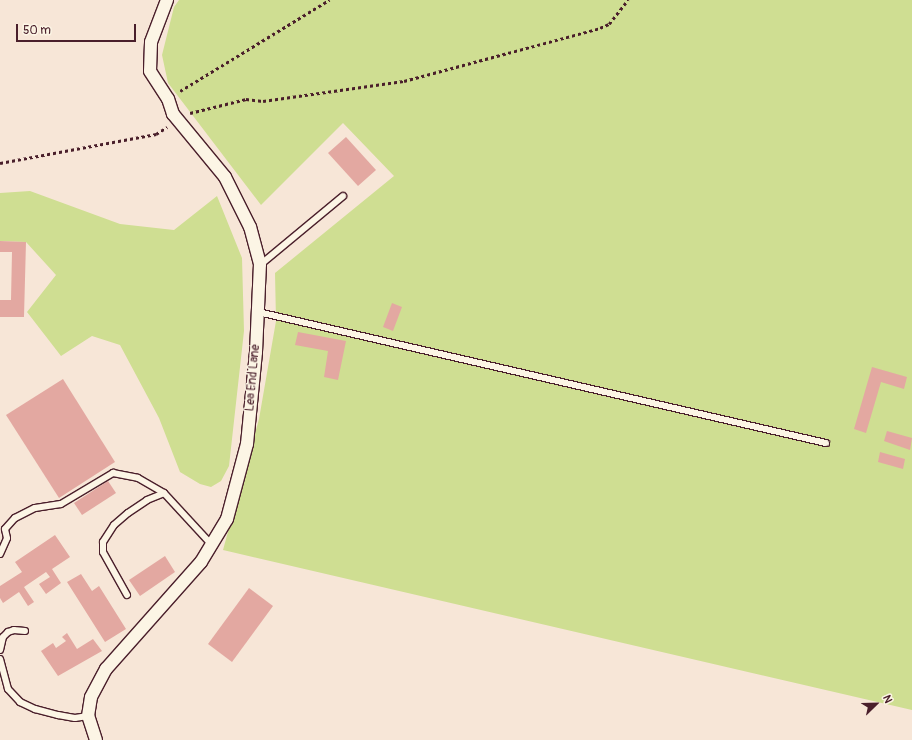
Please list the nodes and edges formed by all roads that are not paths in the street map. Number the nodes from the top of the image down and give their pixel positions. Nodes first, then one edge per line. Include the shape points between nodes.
1 (167, 0) edge
2 (344, 196) dead end
3 (260, 266) junction
4 (258, 312) junction
5 (826, 443) dead end
6 (164, 493) junction
7 (211, 544) junction
8 (0, 554) edge
9 (127, 595) dead end
10 (25, 631) dead end
11 (0, 650) edge
12 (0, 659) edge
13 (88, 716) junction
14 (96, 740) edge

1 - 3 street, Lea End Lane via 152,42 150,71 168,99 172,114 225,177 250,227
2 - 3 lane
3 - 4 street, Lea End Lane
4 - 5 lane
4 - 7 street, Lea End Lane via 246,444 227,519
6 - 7 lane
6 - 8 lane via 138,478 113,473 61,504 35,508 12,520 5,529 6,542
6 - 9 lane via 147,500 114,524 103,542 103,552
7 - 13 street, Lea End Lane via 200,562 106,669 91,697
10 - 11 lane via 8,632 3,637
12 - 13 lane via 8,689 20,702 58,715 75,718
13 - 14 street, Lea End Lane

